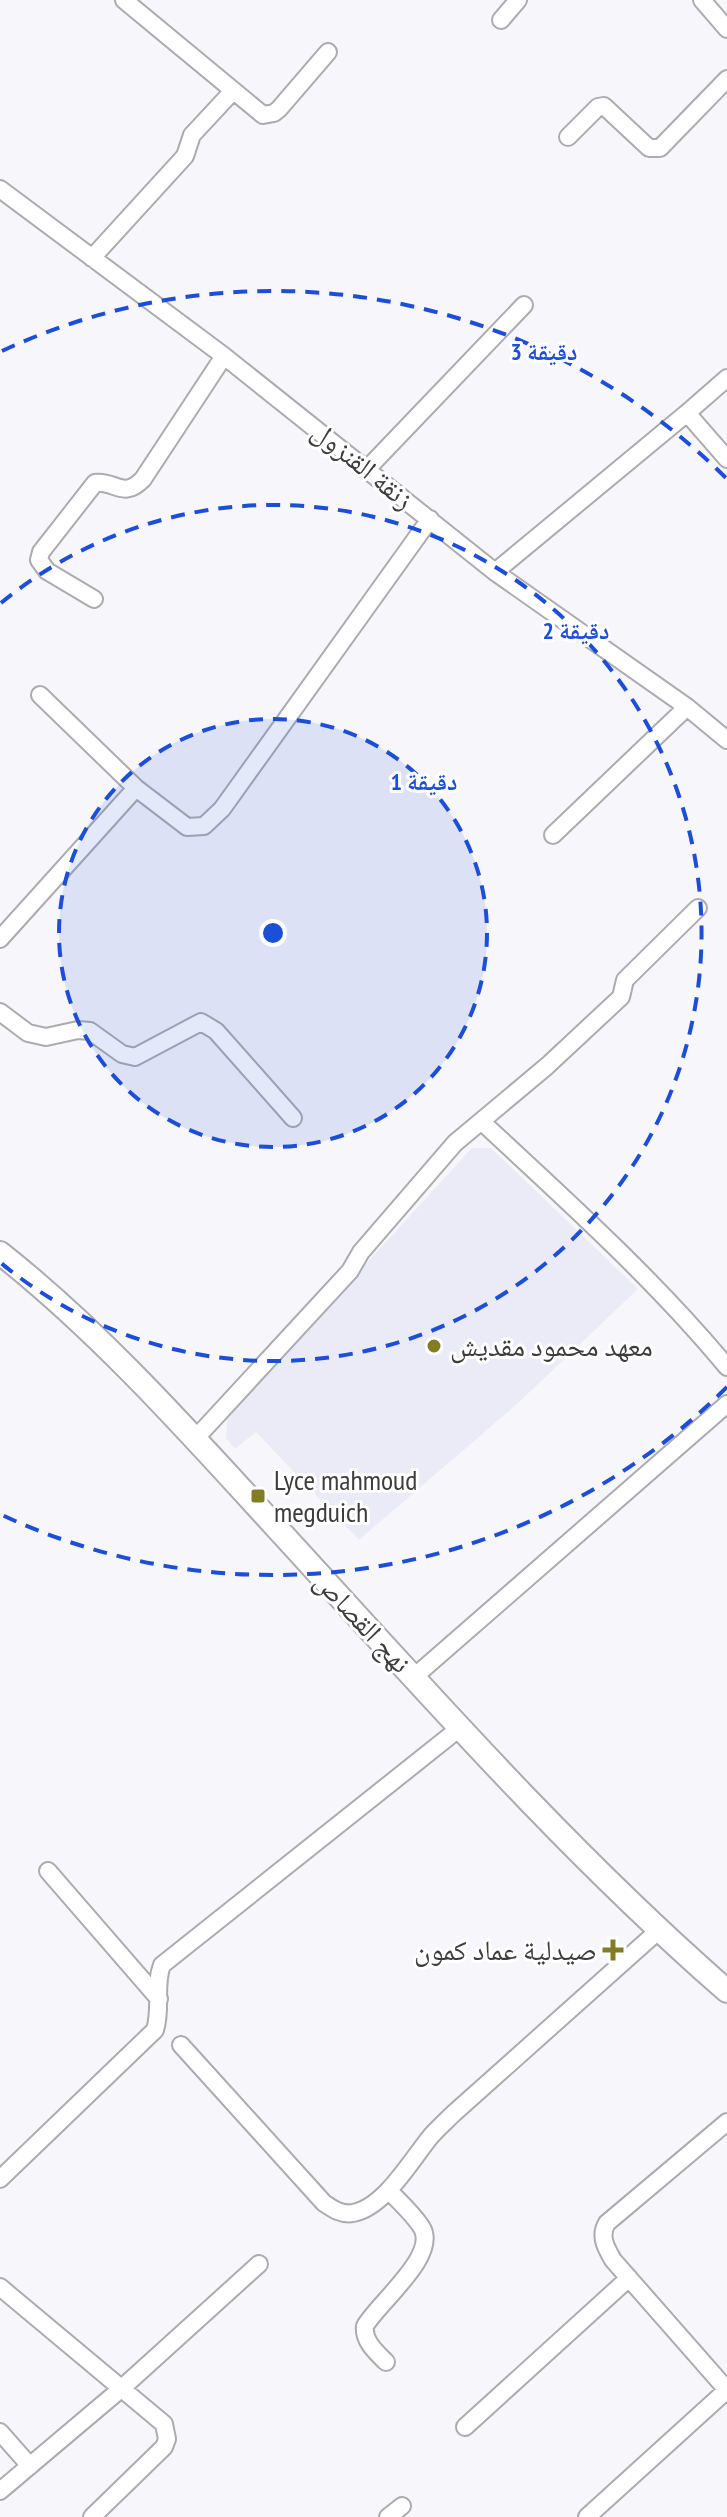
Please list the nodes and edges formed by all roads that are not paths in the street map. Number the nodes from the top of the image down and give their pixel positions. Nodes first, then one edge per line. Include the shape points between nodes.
1 (124, 0) edge
2 (518, 0) edge
3 (702, 0) edge
4 (501, 20) dead end
5 (727, 29) edge
6 (328, 52) dead end
7 (727, 79) edge
8 (232, 92) junction
9 (568, 137) dead end
10 (0, 189) edge
11 (92, 258) junction
12 (524, 305) dead end
13 (224, 356) junction
14 (727, 378) edge
15 (687, 413) junction
16 (727, 459) edge
17 (368, 468) junction
18 (430, 519) junction
19 (495, 572) junction
20 (94, 599) dead end
21 (40, 695) dead end
22 (687, 707) junction
23 (727, 740) edge
24 (136, 788) junction
25 (553, 835) dead end
26 (698, 908) dead end
27 (0, 939) edge
28 (0, 1012) edge
29 (293, 1118) dead end
30 (482, 1122) junction
31 (0, 1253) edge
32 (727, 1367) edge
33 (727, 1404) edge
34 (195, 1439) junction
35 (414, 1677) junction
36 (461, 1727) junction
37 (48, 1871) dead end
38 (658, 1931) junction
39 (727, 1991) edge
40 (159, 1999) junction
41 (181, 2045) dead end
42 (727, 2122) edge
43 (0, 2179) edge
44 (389, 2191) junction
45 (259, 2264) dead end
46 (629, 2278) junction
47 (0, 2287) edge
48 (386, 2362) dead end
49 (122, 2388) junction
50 (727, 2390) edge
51 (465, 2427) dead end
52 (0, 2432) edge
53 (30, 2466) junction
54 (0, 2491) edge
55 (92, 2517) edge
56 (587, 2517) edge

1 - 8 street
2 - 4 street
3 - 5 street
6 - 8 street via 274,113 258,113
7 - 9 street via 656,149 604,106
8 - 11 street via 192,135 188,152
10 - 11 street, زنقة القنزول
11 - 13 street, زنقة القنزول
12 - 17 street
13 - 17 street, زنقة القنزول
13 - 20 street via 143,479 123,489 95,483 41,552 39,560 47,571
14 - 15 street
15 - 16 street
15 - 19 street
17 - 18 street, زنقة القنزول
18 - 19 street, زنقة القنزول
18 - 24 street via 210,822 187,827
19 - 22 street, زنقة القنزول
21 - 24 street
22 - 23 street, زنقة القنزول
22 - 25 street
24 - 27 street
26 - 30 street via 625,980 621,997
28 - 29 street via 38,1036 90,1031 127,1056 143,1054 201,1022 216,1031
30 - 32 street via 565,1199
30 - 34 street via 455,1143 350,1271
31 - 34 street, نهج القصاص via 54,1296
33 - 35 street
34 - 35 street, نهج القصاص
35 - 36 street, نهج القصاص
36 - 38 street, نهج القصاص
36 - 40 street via 162,1965
37 - 40 street
38 - 39 street, نهج القصاص
38 - 44 street via 453,2114
40 - 43 street via 158,2021 149,2038
41 - 44 street via 336,2212 360,2211
42 - 46 street via 604,2227 606,2249
44 - 48 street via 422,2228 426,2244 420,2259 365,2326 369,2344
45 - 49 street
46 - 50 street
46 - 51 street
47 - 49 street
49 - 53 street
49 - 55 street via 164,2424 167,2439
50 - 56 street
52 - 53 street
53 - 54 street

